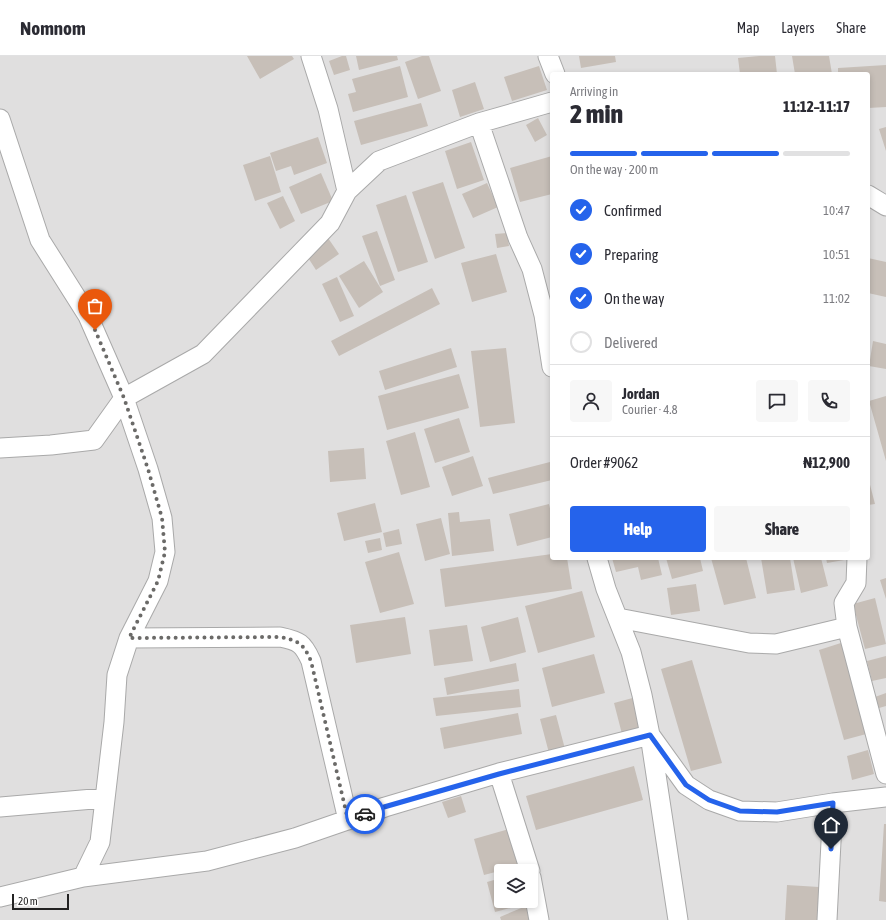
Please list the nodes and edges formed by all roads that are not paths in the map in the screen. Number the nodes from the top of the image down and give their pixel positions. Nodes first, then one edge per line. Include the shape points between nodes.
1 (311, 56) edge
2 (548, 56) edge
3 (554, 72) edge
4 (550, 103) edge
5 (0, 119) edge
6 (479, 123) junction
7 (347, 191) junction
8 (870, 196) edge
9 (886, 206) edge
10 (550, 354) edge
11 (124, 398) junction
12 (0, 448) edge
13 (598, 560) edge
14 (857, 560) edge
15 (618, 618) junction
16 (847, 627) junction
17 (129, 638) junction
18 (650, 735) junction
19 (499, 774) junction
20 (886, 774) edge
21 (886, 797) edge
22 (105, 798) junction
23 (833, 803) junction
24 (0, 807) edge
25 (348, 820) junction
26 (528, 864) edge
27 (83, 877) junction
28 (0, 897) edge
29 (537, 908) edge
30 (539, 920) edge
31 (678, 920) edge
32 (827, 920) edge

1 - 7 street via 328,109
2 - 3 street
4 - 6 street
5 - 11 street via 40,240 88,316
6 - 7 street via 379,161
6 - 10 street via 518,238 532,269 544,315
7 - 11 street via 330,223 203,354
8 - 9 street
11 - 12 street via 94,440
11 - 17 street via 162,518 165,552 158,581
13 - 15 street
14 - 16 street via 856,584 844,603
15 - 16 street via 755,644 776,644
15 - 18 street via 631,652
16 - 20 street
17 - 22 street via 117,674
17 - 25 street via 280,637 296,641 306,649
18 - 19 street
18 - 23 street via 686,785 709,800 740,811 777,812
18 - 31 street
19 - 25 street
19 - 26 street
21 - 23 street
22 - 24 street
22 - 27 street via 100,842
23 - 32 street
25 - 27 street via 295,838 207,861
27 - 28 street
29 - 30 street

